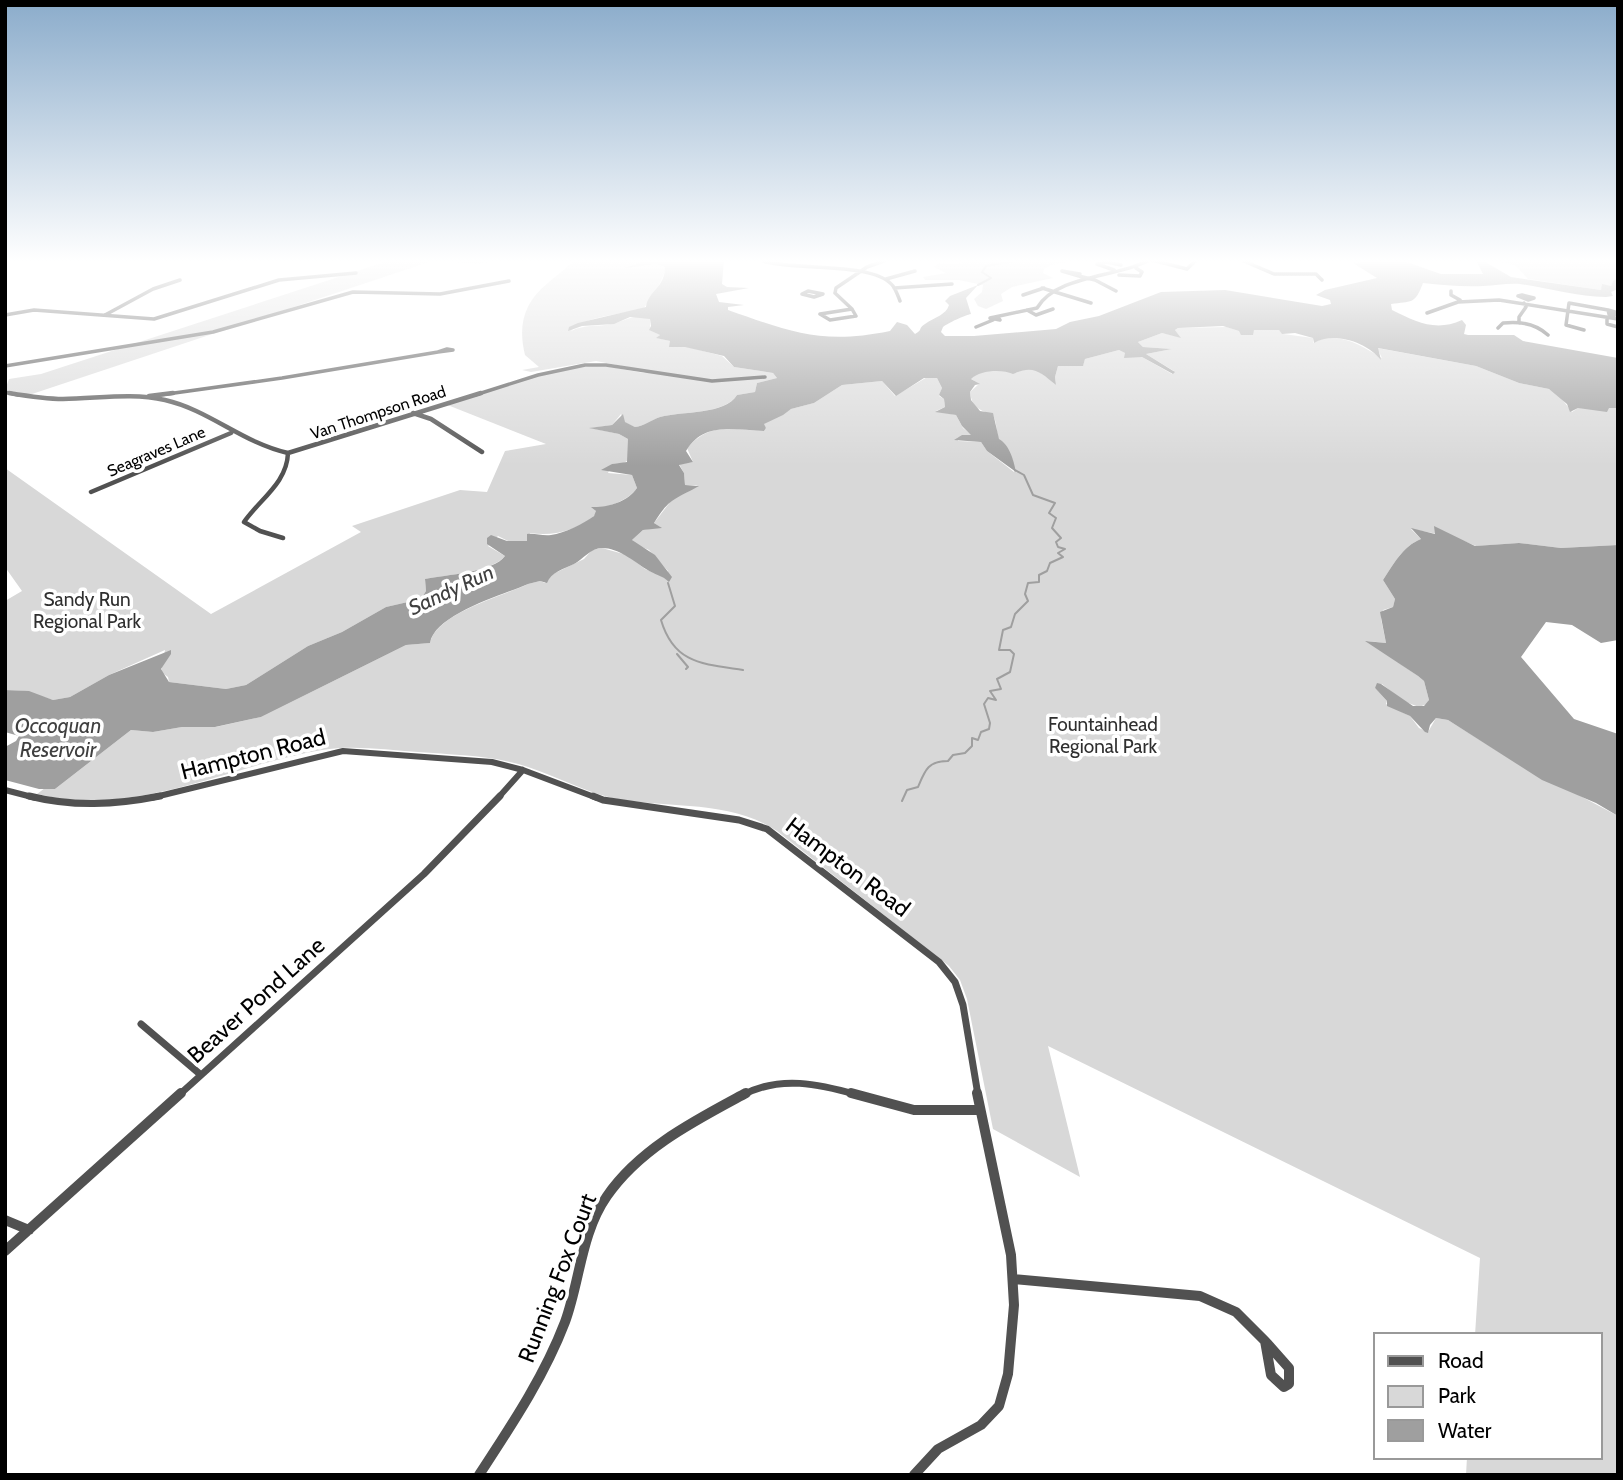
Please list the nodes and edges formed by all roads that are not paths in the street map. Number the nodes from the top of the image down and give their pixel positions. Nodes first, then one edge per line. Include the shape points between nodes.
1 (227, 328) edge
2 (1538, 328) edge
3 (1577, 328) edge
4 (1584, 330) dead end
5 (1548, 335) dead end
6 (438, 352) dead end
7 (5, 366) edge
8 (765, 377) dead end
9 (5, 392) edge
10 (145, 397) junction
11 (411, 413) junction
12 (231, 433) junction
13 (482, 452) dead end
14 (288, 453) junction
15 (91, 492) dead end
16 (283, 538) dead end
17 (523, 770) junction
18 (5, 790) edge
19 (141, 1024) dead end
20 (201, 1075) junction
21 (980, 1110) junction
22 (5, 1220) edge
23 (29, 1230) junction
24 (5, 1251) edge
25 (1014, 1279) junction
26 (1265, 1341) dead end
27 (479, 1475) edge
28 (914, 1475) edge

1 - 7 street
2 - 5 street
3 - 4 street
6 - 10 street
8 - 11 street, Van Thompson Road via 712,381 585,365
9 - 10 street, Van Thompson Road via 62,399
10 - 12 street, Van Thompson Road via 190,409
11 - 13 street via 431,419
11 - 14 street, Van Thompson Road
12 - 14 street, Van Thompson Road
12 - 15 street, Seagraves Lane
14 - 16 street via 278,482 244,522
17 - 18 street, Hampton Road via 484,761 343,751 129,802 62,803
17 - 20 street, Beaver Pond Lane via 447,853
17 - 21 street, Hampton Road via 603,800 738,820 775,834 948,971 963,1005
19 - 20 street
20 - 23 street, Beaver Pond Lane
21 - 25 street, Hampton Road
21 - 27 street, Running Fox Court via 914,1110 822,1085 781,1082 751,1091 687,1125 632,1166 606,1197 592,1226 550,1356 530,1397
22 - 23 street
23 - 24 street, Beaver Pond Lane
25 - 26 street via 1200,1296 1241,1314
25 - 28 street, Hampton Road via 1008,1374 999,1406 981,1425 938,1449

